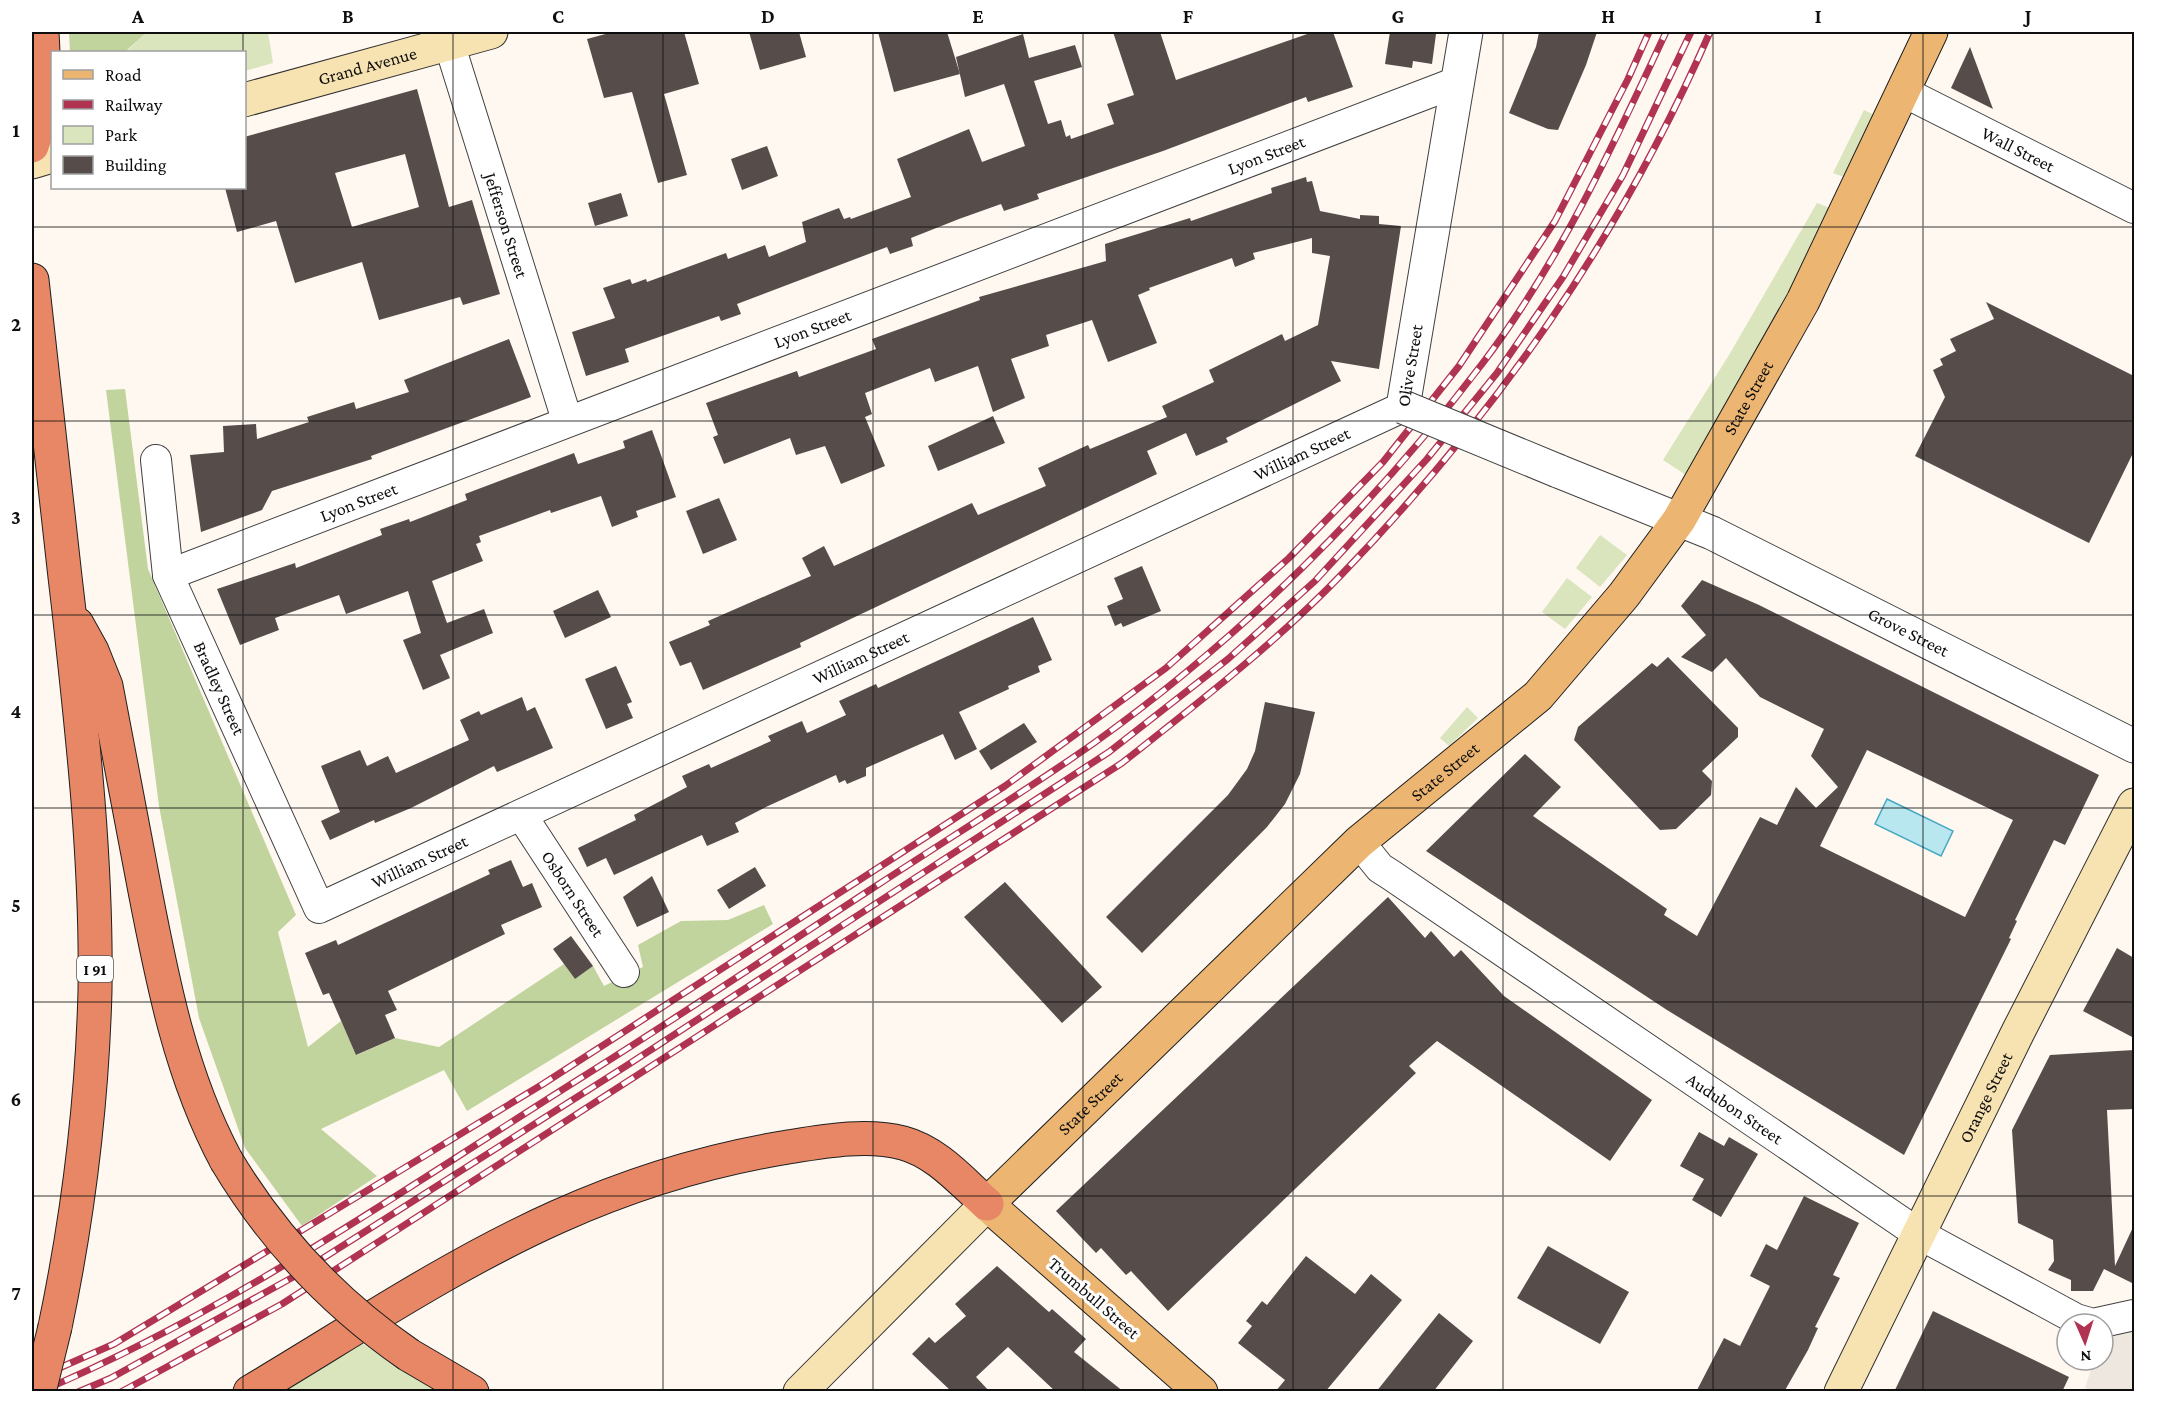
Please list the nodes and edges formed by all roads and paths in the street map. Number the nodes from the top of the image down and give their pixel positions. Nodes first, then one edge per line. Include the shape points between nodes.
1 (42, 32) edge
2 (491, 32) edge
3 (1466, 32) edge
4 (1931, 32) edge
5 (449, 37) edge
6 (1457, 82) junction
7 (1902, 91) junction
8 (246, 99) edge
9 (36, 133) edge
10 (51, 156) edge
11 (32, 162) edge
12 (2134, 208) edge
13 (32, 280) edge
14 (1403, 407) junction
15 (567, 420) junction
16 (156, 460) dead end
17 (1679, 520) junction
18 (168, 575) junction
19 (69, 609) junction
20 (2134, 746) edge
21 (2134, 805) edge
22 (522, 816) junction
23 (1359, 842) junction
24 (319, 908) joint
25 (624, 972) dead end
26 (987, 1204) junction
27 (1919, 1234) junction
28 (2134, 1315) edge
29 (39, 1392) edge
30 (250, 1392) edge
31 (472, 1392) edge
32 (800, 1392) edge
33 (1201, 1392) edge
34 (1841, 1392) edge

1 - 9 highway via 45,90
2 - 5 main road, Grand Avenue
3 - 6 street, Olive Street
4 - 7 main road, State Street
5 - 8 main road, Grand Avenue
5 - 15 street, Jefferson Street
6 - 14 street, Olive Street
6 - 15 street, Lyon Street
7 - 12 street, Wall Street
7 - 17 main road, State Street via 1803,301
10 - 11 main road
13 - 19 highway, I 91
14 - 17 street, Olive Street, bridge
14 - 22 street, William Street
15 - 18 street, Lyon Street
16 - 18 street, Bradley Street
17 - 20 street, Grove Street via 1843,598
17 - 23 main road, State Street via 1617,604 1538,696
18 - 24 street, Bradley Street
19 - 29 highway, I 91, bridge via 92,839 95,992 84,1149 66,1274
19 - 31 highway, bridge via 93,651 106,686 170,1010 196,1096 226,1160 260,1210 306,1265 355,1314 409,1355
21 - 27 main road, Orange Street
22 - 24 street, William Street
22 - 25 street, Osborn Street
23 - 26 main road, State Street
23 - 27 street, Audubon Street via 1386,872
26 - 30 highway via 931,1156 902,1143 826,1142 728,1159 622,1191 515,1237
26 - 32 main road, State Street
26 - 33 main road, Trumbull Street
27 - 28 street, Audubon Street via 2076,1319 2092,1324
27 - 34 main road, Orange Street

